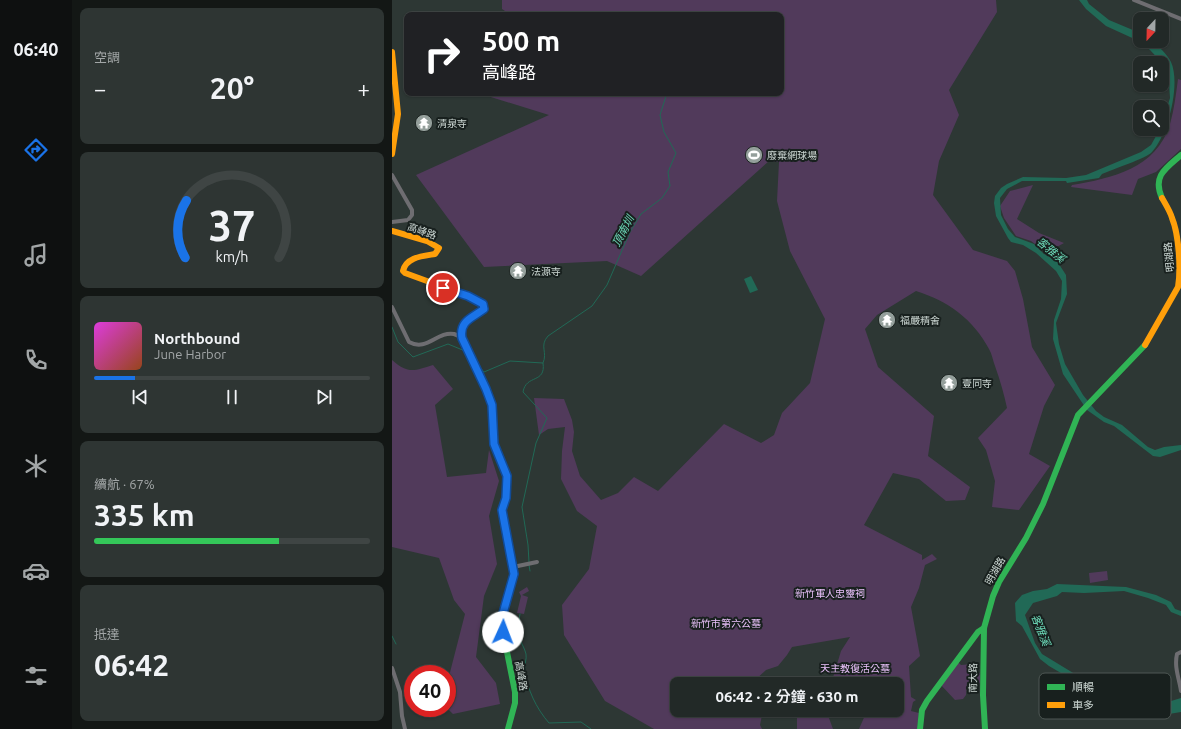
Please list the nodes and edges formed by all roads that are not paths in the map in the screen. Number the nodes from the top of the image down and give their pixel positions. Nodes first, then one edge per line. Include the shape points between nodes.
1 (1134, 0) edge
2 (1181, 19) edge
3 (392, 52) edge
4 (392, 154) edge
5 (1181, 155) edge
6 (392, 175) edge
7 (392, 222) edge
8 (392, 231) edge
9 (392, 307) edge
10 (462, 338) junction
11 (537, 562) dead end
12 (513, 567) junction
13 (984, 628) junction
14 (1181, 652) edge
15 (392, 668) edge
16 (1181, 691) edge
17 (405, 729) edge
18 (508, 729) edge
19 (920, 729) edge
20 (984, 729) edge

1 - 2 street
3 - 4 street via 398,114
5 - 13 street, 明湖路 via 1165,168 1158,185 1176,228 1181,277 1178,287 1147,342 1078,415 1043,504 999,582
6 - 7 street, 高峰路 via 412,210 412,215 408,220
8 - 10 street, 高峰路 via 424,240 439,248 435,254 414,259 406,264 403,267 405,273 483,304 484,309 464,323
9 - 10 street via 409,342 415,345 421,346 446,335 454,334
10 - 12 street, 高峰路 via 492,405 494,444 507,476 506,498 502,510
11 - 12 street
12 - 18 street, 高峰路 via 514,574 502,617 515,692 515,703
13 - 19 street, 明湖路 via 978,632 927,701 922,710
13 - 20 street, 南大路
14 - 16 street via 1175,660
15 - 17 street via 400,692

